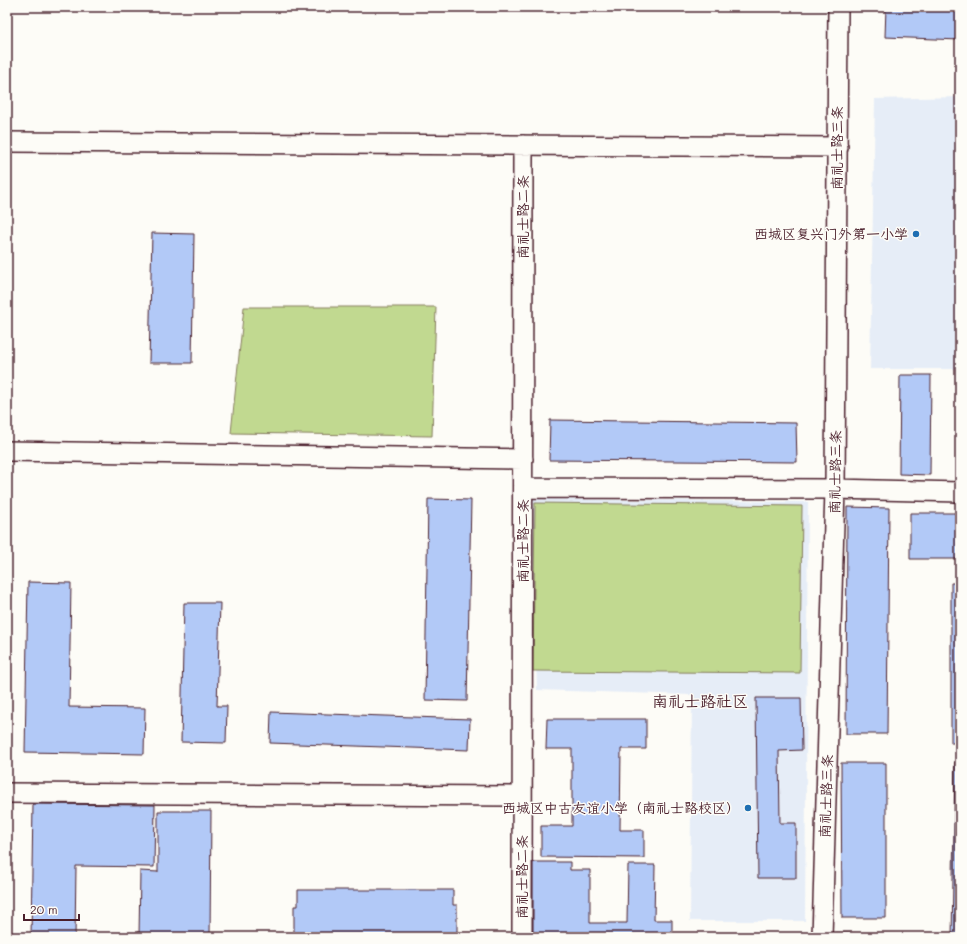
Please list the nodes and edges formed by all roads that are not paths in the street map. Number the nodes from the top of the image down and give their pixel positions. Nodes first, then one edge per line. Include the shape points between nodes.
1 (838, 7) edge
2 (7, 142) edge
3 (523, 145) junction
4 (838, 147) junction
5 (7, 451) edge
6 (523, 459) junction
7 (523, 488) junction
8 (835, 489) junction
9 (960, 492) edge
10 (7, 793) edge
11 (522, 796) junction
12 (522, 937) edge
13 (822, 937) edge

1 - 4 street, 南礼士路三条
2 - 3 street
3 - 4 street
3 - 6 street, 南礼士路二条
4 - 8 street, 南礼士路三条
5 - 6 street
6 - 7 street, 南礼士路二条
7 - 8 street
7 - 11 street, 南礼士路二条
8 - 9 street
8 - 13 street, 南礼士路三条
10 - 11 street
11 - 12 street, 南礼士路二条

